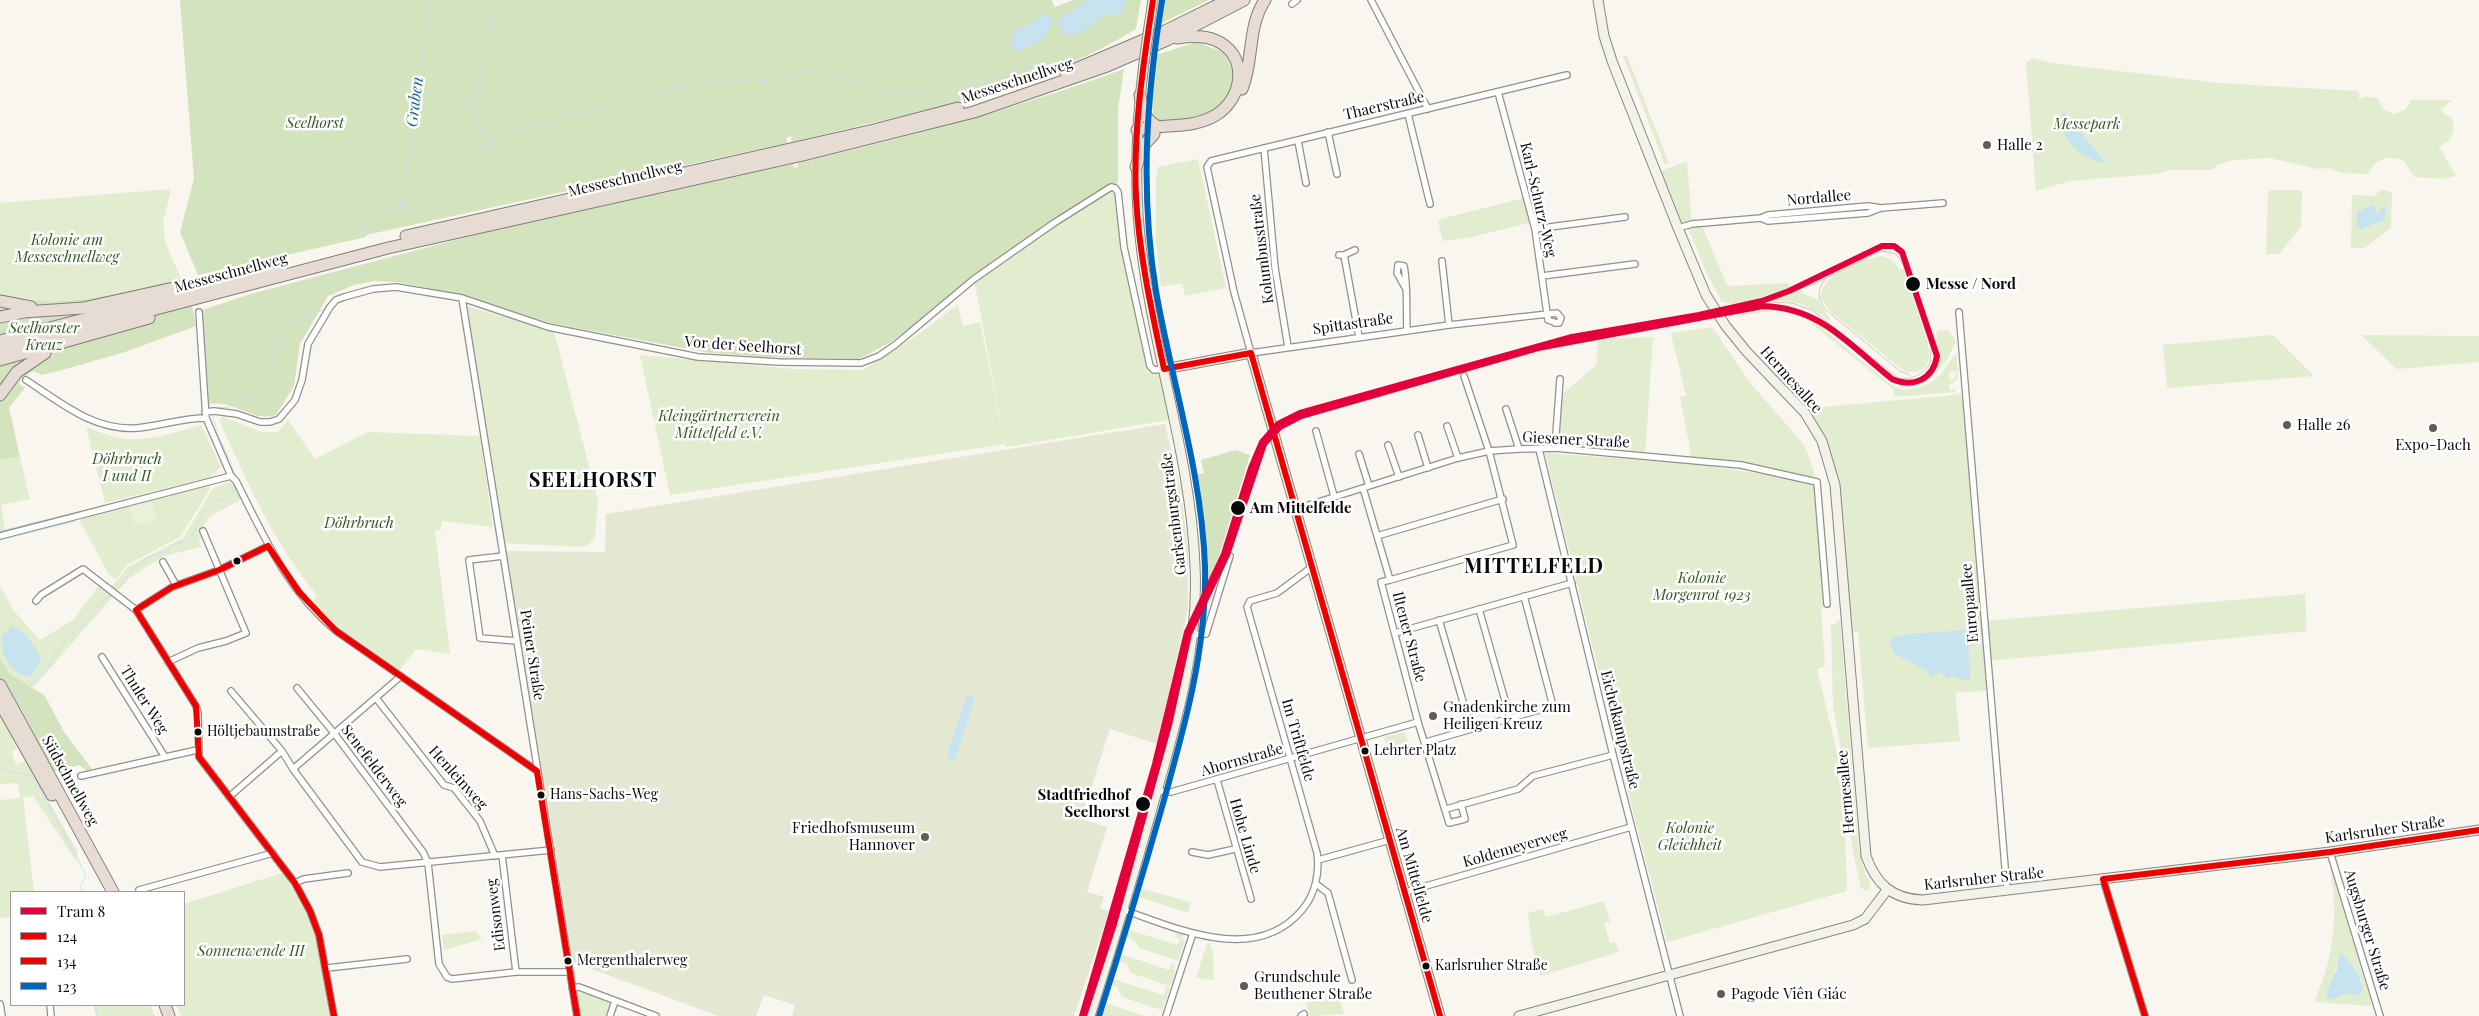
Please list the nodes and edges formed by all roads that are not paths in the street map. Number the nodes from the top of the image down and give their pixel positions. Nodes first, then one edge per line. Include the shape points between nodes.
1 (1153, 0) edge
2 (1228, 0) edge
3 (1244, 0) edge
4 (1265, 0) edge
5 (1371, 0) edge
6 (1598, 0) edge
7 (1167, 40) junction
8 (1567, 75) dead end
9 (1498, 92) junction
10 (1140, 95) junction
11 (1428, 109) junction
12 (1408, 114) junction
13 (1137, 130) junction
14 (1159, 131) junction
15 (1328, 132) junction
16 (1298, 141) junction
17 (1264, 148) junction
18 (1208, 163) joint
19 (1136, 167) junction
20 (1337, 174) dead end
21 (1306, 183) dead end
22 (1943, 203) dead end
23 (1430, 204) dead end
24 (1625, 217) dead end
25 (1678, 228) junction
26 (1535, 229) junction
27 (1355, 250) dead end
28 (1442, 261) dead end
29 (1635, 264) dead end
30 (268, 271) junction
31 (1542, 276) junction
32 (1406, 289) dead end
33 (224, 291) junction
34 (462, 298) junction
35 (0, 301) edge
36 (56, 310) junction
37 (199, 312) dead end
38 (1958, 312) dead end
39 (1547, 314) junction
40 (0, 317) edge
41 (1449, 325) junction
42 (1407, 331) junction
43 (1359, 338) junction
44 (0, 341) edge
45 (64, 343) junction
46 (1288, 347) junction
47 (0, 350) edge
48 (1251, 353) junction
49 (0, 360) edge
50 (1164, 369) junction
51 (1464, 376) dead end
52 (1560, 379) dead end
53 (26, 380) dead end
54 (0, 395) edge
55 (1506, 409) dead end
56 (209, 413) junction
57 (1447, 426) dead end
58 (1316, 431) dead end
59 (1418, 435) dead end
60 (1388, 445) dead end
61 (1555, 448) junction
62 (1520, 449) junction
63 (1539, 449) junction
64 (1489, 451) junction
65 (1359, 454) dead end
66 (1458, 458) junction
67 (1428, 468) junction
68 (1399, 477) junction
69 (234, 479) junction
70 (1366, 487) junction
71 (1334, 496) junction
72 (1503, 499) junction
73 (1296, 510) junction
74 (203, 531) dead end
75 (0, 536) edge
76 (1377, 536) junction
77 (268, 546) junction
78 (503, 556) junction
79 (1230, 556) dead end
80 (163, 562) dead end
81 (1312, 567) junction
82 (219, 570) junction
83 (1390, 580) junction
84 (1572, 583) junction
85 (176, 585) junction
86 (1524, 596) junction
87 (36, 601) dead end
88 (1827, 604) dead end
89 (1479, 609) junction
90 (136, 610) junction
91 (1438, 620) junction
92 (1395, 632) junction
93 (1193, 635) junction
94 (517, 641) junction
95 (102, 657) dead end
96 (168, 662) junction
97 (400, 676) junction
98 (297, 688) dead end
99 (230, 691) dead end
100 (1, 694) edge
101 (376, 698) junction
102 (1510, 718) junction
103 (1418, 722) junction
104 (1471, 729) junction
105 (334, 733) junction
106 (1362, 739) junction
107 (1426, 742) junction
108 (198, 750) junction
109 (282, 751) junction
110 (1613, 755) junction
111 (165, 757) junction
112 (35, 758) junction
113 (1290, 759) junction
114 (293, 769) junction
115 (537, 771) junction
116 (81, 776) dead end
117 (1217, 780) junction
118 (1157, 791) junction
119 (229, 797) junction
120 (1461, 804) junction
121 (1446, 809) junction
122 (1631, 827) junction
123 (2479, 830) edge
124 (1390, 840) junction
125 (1235, 848) junction
126 (551, 850) junction
127 (1192, 852) dead end
128 (2330, 852) junction
129 (273, 853) junction
130 (498, 855) junction
131 (1318, 860) junction
132 (428, 862) junction
133 (348, 873) dead end
134 (2102, 879) junction
135 (295, 883) junction
136 (1316, 884) junction
137 (140, 890) dead end
138 (1886, 890) junction
139 (105, 891) edge
140 (112, 891) edge
141 (2007, 891) junction
142 (1405, 892) junction
143 (1251, 899) dead end
144 (1124, 910) junction
145 (1194, 933) junction
146 (407, 959) dead end
147 (327, 968) junction
148 (516, 972) junction
149 (570, 972) junction
150 (1670, 975) junction
151 (1352, 980) dead end
152 (572, 988) junction
153 (615, 1001) junction
154 (0, 1004) edge
155 (2, 1016) edge
156 (334, 1016) edge
157 (577, 1016) edge
158 (610, 1016) edge
159 (656, 1016) edge
160 (1090, 1016) edge
161 (1166, 1016) edge
162 (1440, 1016) edge
163 (1519, 1016) edge
164 (1680, 1016) edge
165 (2145, 1016) edge
166 (2380, 1016) edge

1 - 10 main road, Garkenburgstraße, bridge
2 - 30 highway, Messeschnellweg via 1082,67 973,104 874,130 450,225
3 - 7 highway, Messeschnellweg
4 - 14 highway via 1255,20 1245,80 1232,106 1203,124
5 - 11 street
6 - 25 main road, Hermesallee via 1609,52
7 - 14 highway via 1200,36 1224,45 1235,58 1239,83 1230,103 1216,114 1193,124
7 - 33 highway, Messeschnellweg via 1054,86 925,126 461,231
8 - 9 street, Thaerstraße
9 - 11 street, Thaerstraße
9 - 26 street, Karl-Schurz-Weg
10 - 13 main road, Garkenburgstraße
10 - 14 highway via 1148,121
11 - 12 street, Thaerstraße
12 - 15 street, Thaerstraße
12 - 23 street
13 - 14 highway
13 - 19 main road, Garkenburgstraße
14 - 19 highway via 1143,146
15 - 16 street, Thaerstraße
15 - 20 street
16 - 17 street, Thaerstraße
16 - 21 street
17 - 18 street, Thaerstraße
17 - 46 street, Kolumbusstraße
18 - 48 street, Am Mittelfelde via 1234,292
19 - 50 main road, Garkenburgstraße via 1142,256
22 - 25 street, Nordallee via 1768,215
24 - 26 street
25 - 138 main road, Hermesallee via 1703,288 1725,325 1805,413 1822,441 1830,464 1835,485 1866,856 1872,873
26 - 31 street, Karl-Schurz-Weg
27 - 43 street via 1341,255
28 - 41 street
29 - 31 street
30 - 36 highway via 235,274 92,307
30 - 44 highway, Messeschnellweg
31 - 39 street, Karl-Schurz-Weg
32 - 42 street
33 - 45 highway via 166,313
33 - 47 highway, Messeschnellweg
34 - 50 street, Vor der Seelhorst via 548,327 698,357 779,362 861,362 894,346 974,279 1039,233 1104,190 1115,188 1124,247 1150,366 1154,370
34 - 56 street, Vor der Seelhorst via 396,287 373,289 336,300 308,344 299,390 285,414 270,422 260,422 236,414
34 - 78 street, Peiner Straße
35 - 36 highway
36 - 40 highway
37 - 56 street
38 - 141 street, Europaallee
39 - 39 street via 1548,320 1561,321 1557,313
39 - 41 street, Spittastraße
41 - 42 street, Spittastraße
42 - 43 street, Spittastraße
43 - 46 street, Spittastraße
45 - 49 highway
45 - 54 highway via 23,367
46 - 48 street, Spittastraße
48 - 50 main road, Spittastraße
48 - 73 main road, Am Mittelfelde
50 - 93 main road, Garkenburgstraße via 1183,461 1193,533 1196,568
51 - 64 street
52 - 61 street
53 - 56 street, Vor der Seelhorst via 82,416 108,426 135,428
55 - 62 street
56 - 69 street
57 - 66 street
58 - 71 street
59 - 67 street
60 - 68 street
61 - 63 street, Giesener Straße
61 - 88 street, Giesener Straße via 1741,465 1802,476 1817,482
62 - 63 street, Giesener Straße
62 - 64 street, Giesener Straße
63 - 84 street, Eichelkampstraße
64 - 66 street, Giesener Straße
64 - 72 street
65 - 70 street, Iltener Straße
66 - 67 street, Giesener Straße
67 - 68 street, Giesener Straße
68 - 70 street, Giesener Straße
69 - 75 street
69 - 77 street
70 - 71 street, Giesener Straße
70 - 76 street, Iltener Straße
71 - 73 street, Giesener Straße
72 - 76 street
72 - 83 street via 1513,544
73 - 81 main road, Am Mittelfelde
74 - 82 street
76 - 83 street, Iltener Straße
77 - 82 street
77 - 97 street via 315,613
78 - 94 street, Peiner Straße
78 - 94 street via 470,560 480,638
79 - 93 street via 1206,634
80 - 85 street
81 - 106 main road, Am Mittelfelde
81 - 113 street, Im Triftfelde via 1277,593 1248,603 1247,607
82 - 85 street
82 - 96 street via 246,633 198,648
83 - 92 street, Iltener Straße via 1381,582
84 - 86 street
84 - 110 street, Eichelkampstraße
85 - 90 street
86 - 89 street
86 - 102 street via 1553,706
87 - 90 street via 83,569
89 - 91 street
89 - 102 street
90 - 96 street
91 - 92 street
91 - 104 street
92 - 103 street, Iltener Straße
93 - 118 main road, Garkenburgstraße via 1182,699
94 - 115 street, Peiner Straße
95 - 111 street, Thuler Weg
96 - 108 street via 196,706
97 - 101 street
97 - 115 street
98 - 105 street, Senefelderweg
99 - 109 street
100 - 112 highway, Südschnellweg
101 - 105 street
101 - 130 street, Henleinweg via 444,785 454,788 480,821
102 - 104 street
103 - 106 street
103 - 107 street, Iltener Straße
104 - 107 street
105 - 114 street
105 - 132 street, Senefelderweg
106 - 113 street, Ahornstraße
106 - 124 main road, Am Mittelfelde
107 - 121 street, Iltener Straße
108 - 111 street
108 - 119 street via 203,764
109 - 114 street
109 - 119 street
110 - 120 street via 1533,776 1518,789
110 - 122 street, Eichelkampstraße
111 - 116 street
112 - 139 highway, Südschnellweg
112 - 140 highway, Südschnellweg
113 - 117 street, Ahornstraße
113 - 131 street, Im Triftfelde
114 - 132 street via 362,862 380,867
115 - 126 street, Peiner Straße
117 - 118 street, Ahornstraße via 1171,792
117 - 125 street, Hohe Linde
118 - 144 main road, Garkenburgstraße
119 - 129 street
120 - 121 street
120 - 121 street via 1465,819 1450,823
122 - 142 street, Koldemeyerweg
122 - 150 street, Eichelkampstraße
123 - 128 main road, Karlsruher Straße
124 - 131 street
124 - 142 main road, Am Mittelfelde
125 - 127 street via 1208,855
125 - 143 street, Hohe Linde
126 - 130 street
126 - 149 street, Peiner Straße
128 - 134 main road, Karlsruher Straße
128 - 166 street, Augsburger Straße
129 - 135 street
129 - 137 street
130 - 132 street
130 - 148 street, Edisonweg
131 - 136 street, Im Triftfelde
132 - 148 street via 442,972 452,979
133 - 135 street
134 - 141 main road, Karlsruher Straße
134 - 165 street
135 - 147 street via 318,930
136 - 145 street via 1298,916 1272,932 1234,941
136 - 151 street via 1328,893
138 - 141 main road, Karlsruher Straße via 1903,898 1923,900
138 - 150 main road via 1860,922
142 - 162 main road, Am Mittelfelde
144 - 145 street
144 - 160 main road, Garkenburgstraße
145 - 161 street
146 - 147 street
147 - 156 street
148 - 149 street
149 - 152 street, Peiner Straße
150 - 163 main road
150 - 164 street, Eichelkampstraße
152 - 153 street via 579,987
152 - 157 street, Peiner Straße
153 - 158 street
153 - 159 street
154 - 155 street

